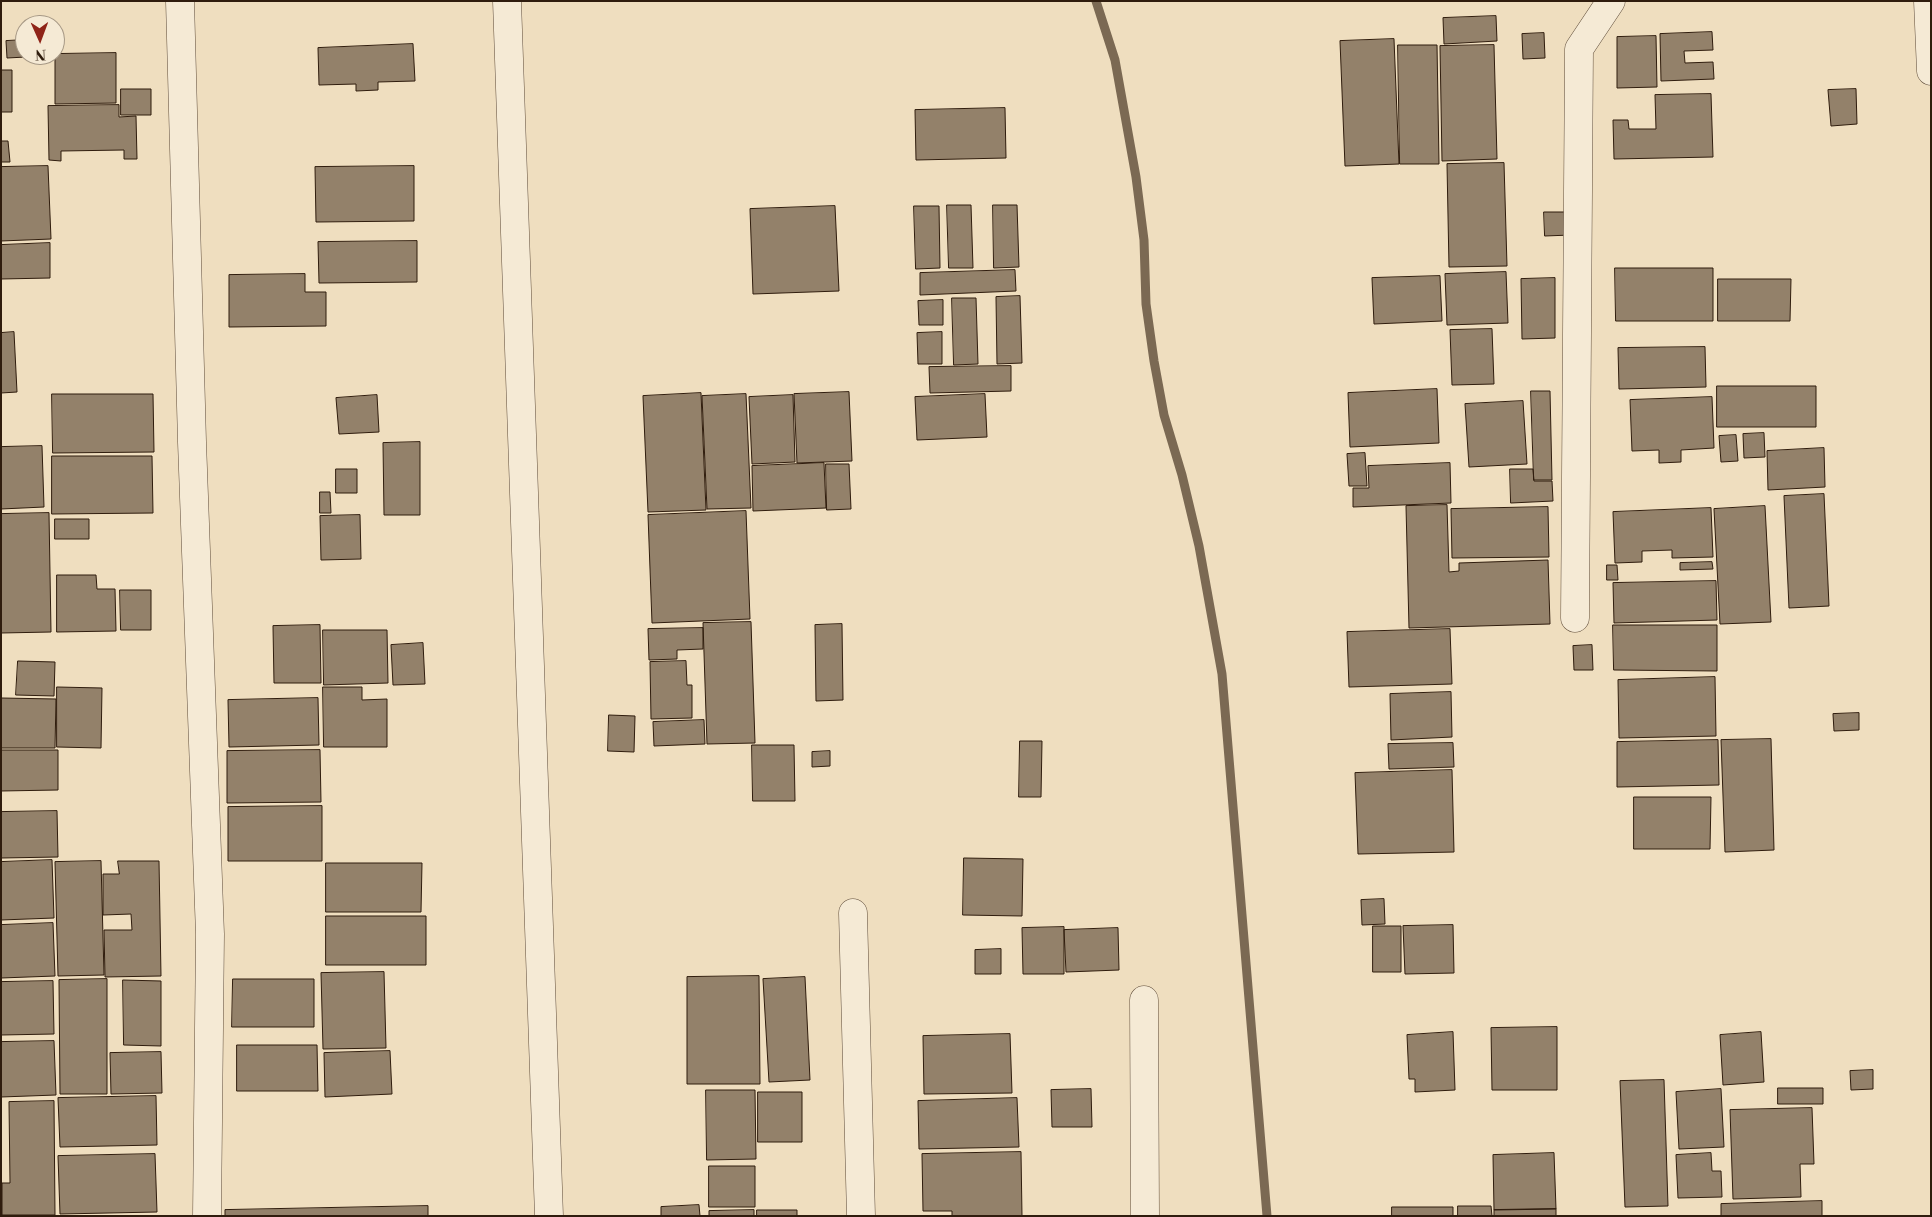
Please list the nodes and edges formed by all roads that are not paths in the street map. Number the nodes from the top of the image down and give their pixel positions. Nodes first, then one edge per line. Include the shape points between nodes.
1 (180, 1) edge
2 (507, 1) edge
3 (1611, 1) edge
4 (1928, 1) edge
5 (1931, 71) edge
6 (1575, 618) dead end
7 (853, 913) dead end
8 (1144, 1000) dead end
9 (207, 1216) edge
10 (549, 1216) edge
11 (861, 1216) edge
12 (1145, 1216) edge

1 - 9 street via 210,934
2 - 10 street
3 - 6 street via 1580,49
4 - 5 street
7 - 11 street
8 - 12 street

